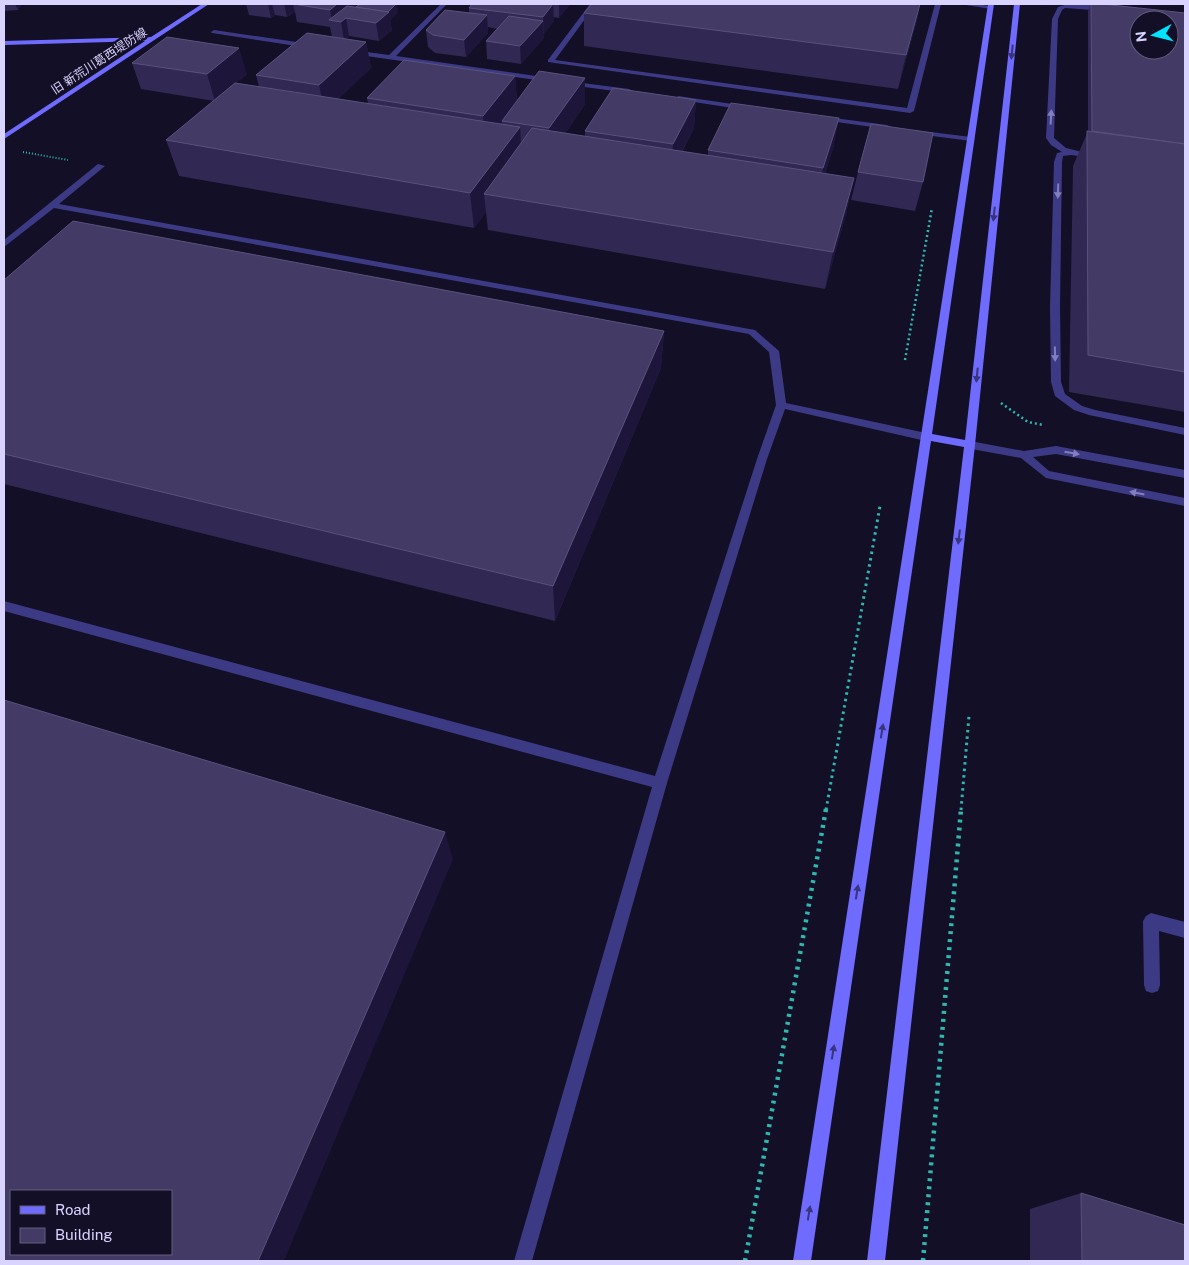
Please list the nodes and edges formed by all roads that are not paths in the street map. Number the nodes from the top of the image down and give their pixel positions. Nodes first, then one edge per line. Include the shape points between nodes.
1 (206, 4) edge
2 (444, 4) edge
3 (593, 4) edge
4 (938, 4) edge
5 (963, 4) edge
6 (1017, 4) edge
7 (991, 5) edge
8 (1118, 10) edge
9 (214, 32) dead end
10 (152, 39) junction
11 (4, 43) edge
12 (322, 48) edge
13 (342, 50) edge
14 (391, 57) junction
15 (636, 92) edge
16 (676, 98) edge
17 (754, 109) edge
18 (814, 117) edge
19 (892, 128) edge
20 (912, 131) edge
21 (4, 137) edge
22 (971, 139) junction
23 (1072, 152) junction
24 (1100, 156) edge
25 (101, 166) road end
26 (52, 205) junction
27 (4, 244) edge
28 (781, 405) junction
29 (1185, 431) edge
30 (926, 437) junction
31 (970, 445) junction
32 (1024, 455) junction
33 (1185, 474) edge
34 (1185, 502) edge
35 (4, 606) edge
36 (660, 783) junction
37 (1185, 930) edge
38 (1152, 985) dead end
39 (524, 1261) edge
40 (802, 1261) edge
41 (876, 1261) edge

1 - 10 street, 旧 新荒川葛西堤防線
2 - 14 lane
3 - 4 lane via 550,61 910,111
5 - 7 lane
6 -> 31 street
7 - 22 street
23 -> 8 lane via 1061,150 1050,138 1055,19 1059,9 1069,5
9 - 12 lane
10 - 11 street
10 - 21 street, 旧 新荒川葛西堤防線
13 - 14 lane
14 - 15 lane
16 - 17 lane
18 - 19 lane
20 - 22 lane
22 - 30 street
23 - 24 lane
23 -> 29 lane via 1060,155 1058,162 1055,307 1056,382 1060,396 1093,413
25 - 26 lane
26 - 27 lane
26 - 28 lane via 752,332 774,351
28 - 30 lane
28 - 36 lane
30 - 31 street
40 -> 30 street
31 - 32 lane
31 -> 41 street
32 -> 33 lane via 1056,450
34 -> 32 lane via 1046,474
35 - 36 lane
36 - 39 lane
37 - 38 lane via 1152,921

